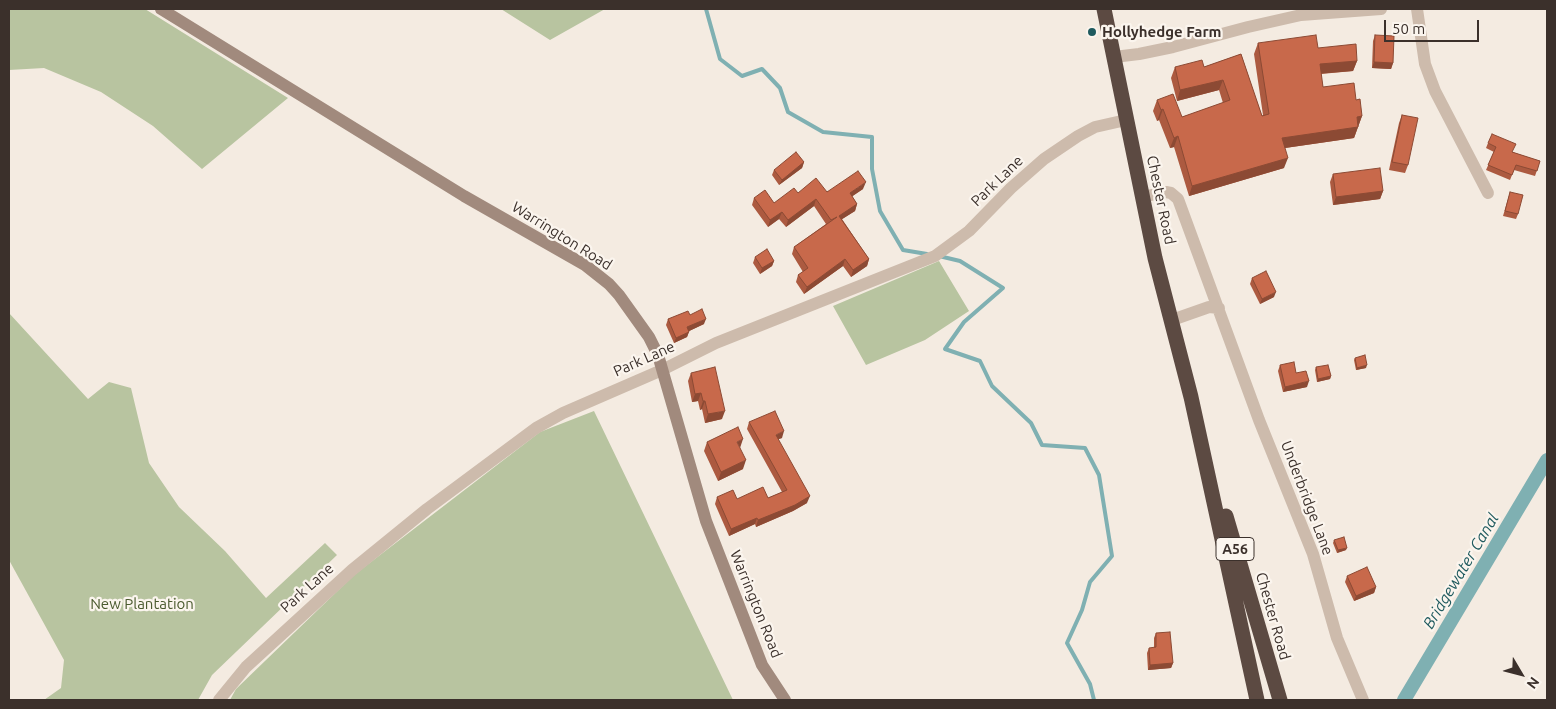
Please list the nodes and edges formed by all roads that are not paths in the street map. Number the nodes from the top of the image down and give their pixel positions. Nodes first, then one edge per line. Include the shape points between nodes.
1 (160, 9) edge
2 (1104, 9) edge
3 (1381, 9) edge
4 (1417, 9) edge
5 (1114, 57) junction
6 (1126, 120) junction
7 (1488, 193) dead end
8 (1142, 197) junction
9 (1219, 308) junction
10 (1172, 320) junction
11 (662, 370) junction
12 (1190, 397) junction
13 (219, 700) edge
14 (785, 700) edge
15 (1257, 700) edge
16 (1280, 700) edge
17 (1363, 700) edge

1 - 11 street, Warrington Road via 456,191 592,270 628,305 658,354
2 - 5 highway, Chester Road / A56
3 - 5 street via 1301,15 1173,47
4 - 7 street via 1425,64 1435,91
5 - 6 highway, Chester Road / A56
6 - 8 highway, Chester Road / A56
6 - 11 street, Park Lane via 1095,127 1044,159 969,231 935,256 716,343
8 - 9 street, Underbridge Lane via 1166,192 1175,195
8 - 10 highway, Chester Road / A56 via 1154,258
9 - 10 street via 1209,307
9 - 17 street, Underbridge Lane via 1259,420 1313,554 1337,638
10 - 12 highway, Chester Road / A56
11 - 13 street, Park Lane via 571,409 536,428 427,509 275,639
11 - 14 street, Warrington Road via 706,521 762,665
12 - 15 highway, Chester Road / A56
12 - 16 highway, Chester Road / A56

